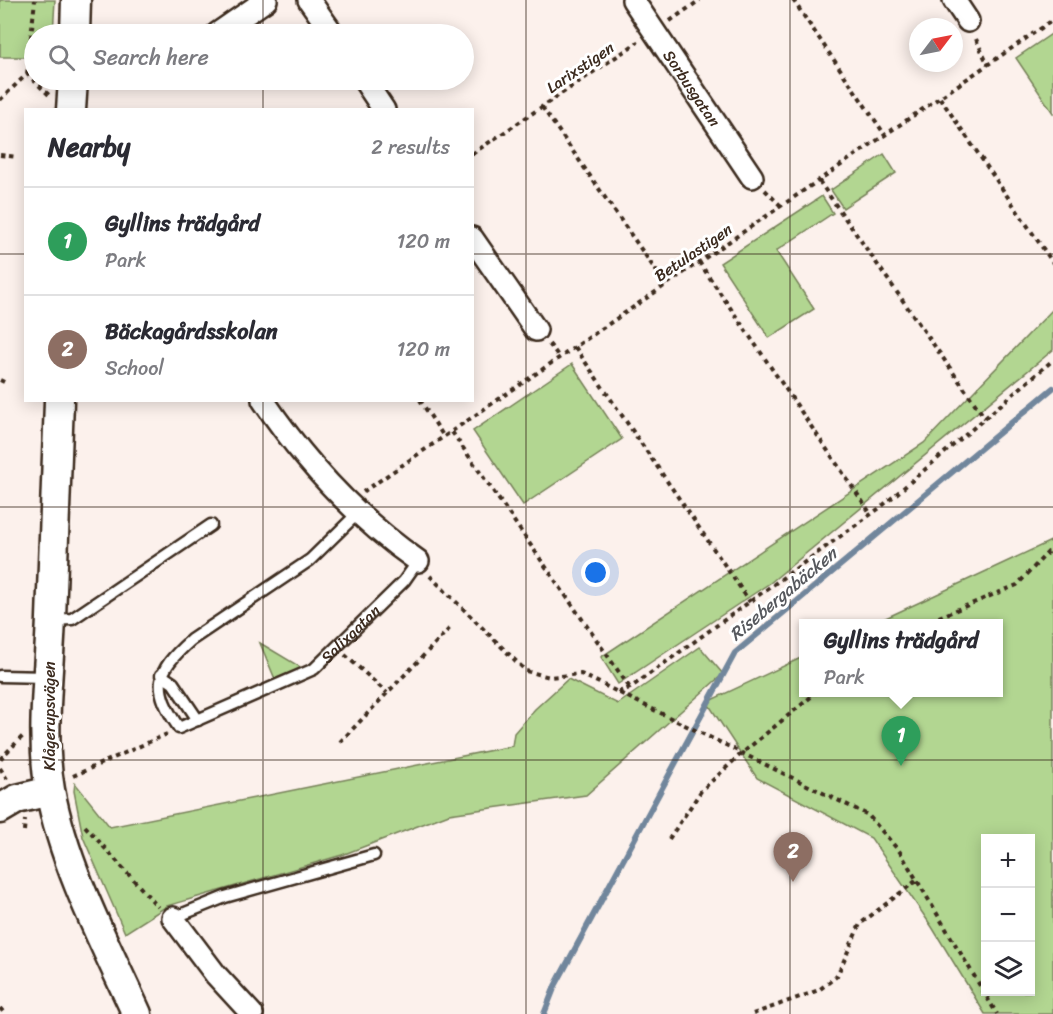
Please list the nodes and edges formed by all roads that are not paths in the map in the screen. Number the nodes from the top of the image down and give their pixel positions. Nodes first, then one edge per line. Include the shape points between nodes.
1 (76, 0) edge
2 (266, 0) edge
3 (309, 0) edge
4 (633, 0) edge
5 (954, 0) edge
6 (968, 21) road end
7 (75, 24) edge
8 (231, 24) edge
9 (326, 24) edge
10 (72, 90) edge
11 (371, 90) edge
12 (71, 108) edge
13 (383, 108) edge
14 (752, 177) dead end
15 (474, 241) edge
16 (536, 330) dead end
17 (59, 402) edge
18 (263, 402) edge
19 (351, 509) junction
20 (212, 525) dead end
21 (418, 561) joint
22 (51, 621) junction
23 (161, 675) junction
24 (0, 676) edge
25 (47, 677) junction
26 (198, 720) junction
27 (60, 786) junction
28 (0, 809) edge
29 (374, 855) dead end
30 (174, 918) joint
31 (137, 1014) edge
32 (252, 1014) edge

1 - 7 street
2 - 8 street
3 - 9 street
4 - 14 street, Sorbusgatan
5 - 6 street
10 - 12 street
11 - 13 street
15 - 16 street
17 - 22 street, Klågerupsvägen
18 - 19 street via 295,448
19 - 21 street
19 - 23 lane via 310,560 191,640 175,654
20 - 22 lane via 72,619
21 - 26 lane, Salixgatan via 404,581 314,669
22 - 25 street, Klågerupsvägen
23 - 26 lane via 173,683
23 - 26 lane, Salixgatan via 161,702 179,728
24 - 25 lane
25 - 27 street, Klågerupsvägen via 47,758
27 - 28 street via 17,799
27 - 31 street, Klågerupsvägen via 65,846
29 - 30 lane via 225,897
30 - 32 street via 216,975

